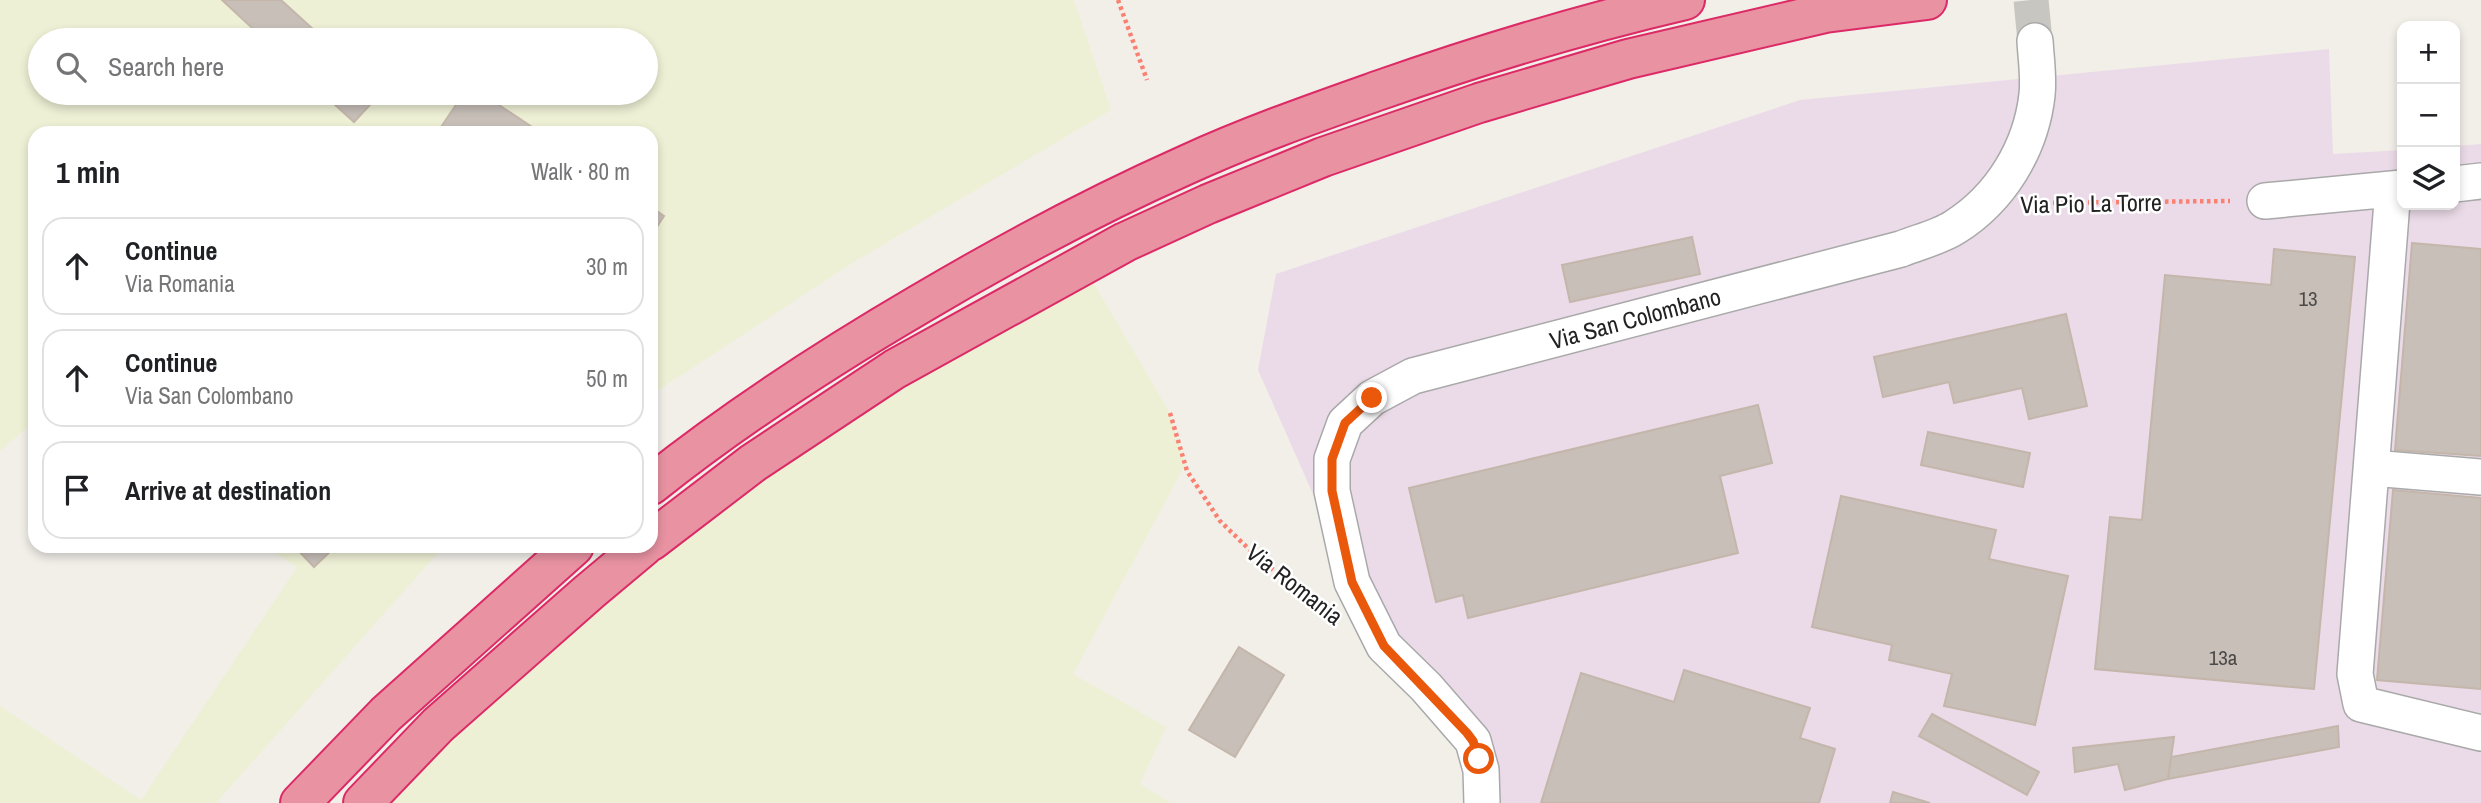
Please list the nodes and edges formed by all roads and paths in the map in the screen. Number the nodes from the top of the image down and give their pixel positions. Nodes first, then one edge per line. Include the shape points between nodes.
1 (1118, 0) edge
2 (1685, 0) edge
3 (1927, 0) edge
4 (2035, 41) tunnel mouth
5 (1147, 80) dead end
6 (2481, 181) edge
7 (2460, 183) edge
8 (2397, 189) edge
9 (2397, 200) edge
10 (2196, 201) dead end
11 (2265, 201) dead end
12 (1985, 204) junction
13 (1170, 413) dead end
14 (2372, 468) junction
15 (2481, 477) edge
16 (658, 480) edge
17 (658, 536) edge
18 (566, 553) edge
19 (636, 553) edge
20 (1328, 613) dead end
21 (2481, 733) edge
22 (300, 803) edge
23 (363, 803) edge
24 (1482, 803) edge

1 - 5 path
2 - 16 highway via 1610,18 1307,115 1117,197 983,267 806,373
3 - 17 highway via 1825,13 1628,59 1479,103 1208,204 1125,242 895,369 753,463
4 - 12 street, Via San Colombano via 2037,94 2028,135 2012,171
6 - 7 street
8 - 11 street
9 - 14 street
10 - 12 path, Via Pio La Torre
12 - 24 street, Via San Colombano via 1954,229 1901,249 1413,376 1372,398 1345,423 1332,459 1332,491 1352,582 1384,646 1473,741 1481,770
13 - 20 path, Via Romania via 1187,471 1220,521 1257,558
14 - 15 street
14 - 21 street via 2355,674 2361,704
18 - 22 highway via 386,714
19 - 23 highway via 438,725

